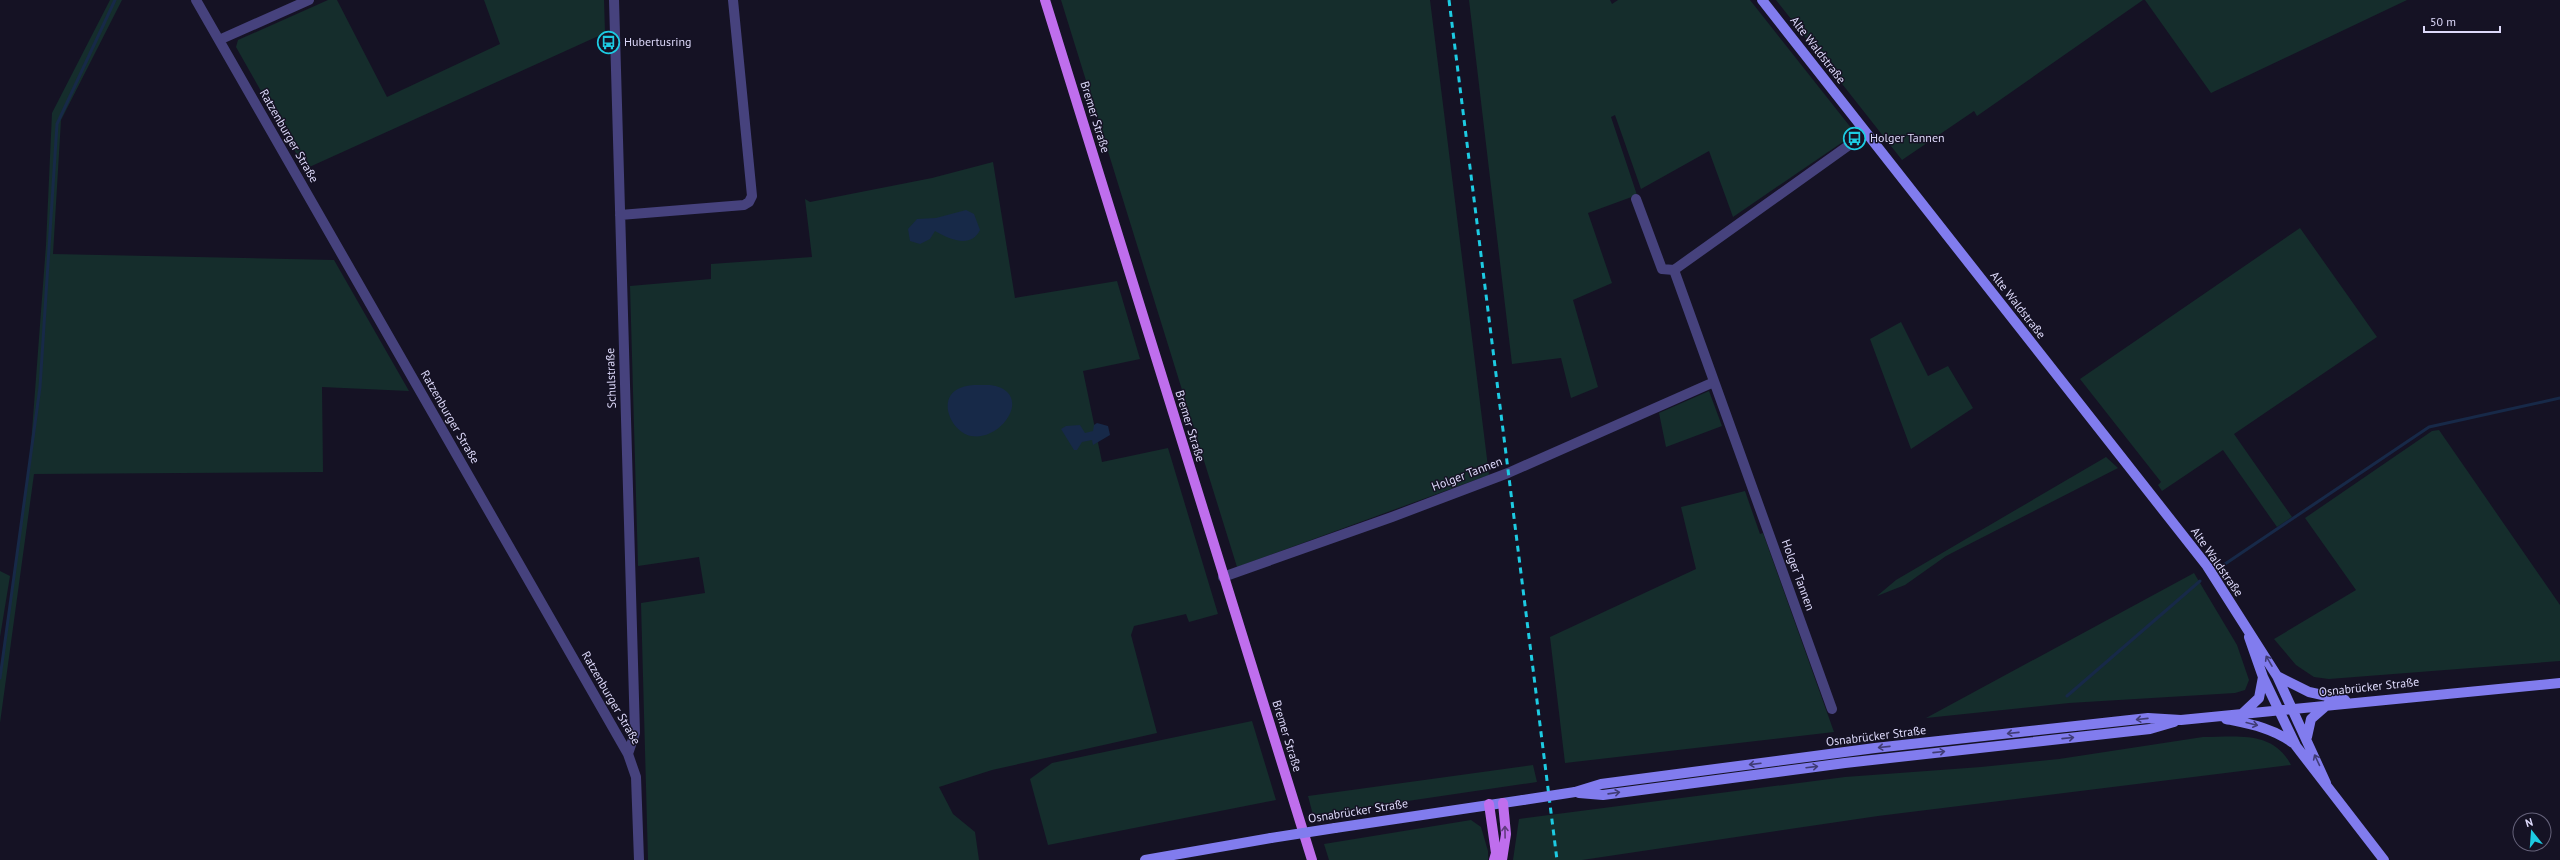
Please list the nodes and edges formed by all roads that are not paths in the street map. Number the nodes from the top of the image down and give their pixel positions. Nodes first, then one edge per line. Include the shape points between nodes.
1 (196, 0) edge
2 (309, 0) edge
3 (614, 0) edge
4 (733, 0) edge
5 (1045, 0) edge
6 (1762, 0) edge
7 (219, 40) junction
8 (1866, 133) junction
9 (1636, 198) dead end
10 (620, 215) junction
11 (1674, 270) junction
12 (1714, 382) junction
13 (1223, 577) junction
14 (2247, 631) junction
15 (2277, 676) junction
16 (2263, 677) junction
17 (2560, 683) edge
18 (2355, 702) junction
19 (2327, 704) junction
20 (2292, 708) junction
21 (1832, 709) dead end
22 (2278, 710) junction
23 (2242, 714) junction
24 (2214, 717) junction
25 (2307, 737) junction
26 (2296, 746) junction
27 (628, 754) junction
28 (2326, 783) junction
29 (1503, 803) junction
30 (1489, 804) junction
31 (639, 860) edge
32 (1145, 860) edge
33 (1312, 860) edge
34 (1494, 860) edge
35 (1502, 860) edge
36 (2384, 860) edge

1 - 7 street, Ratzenburger Straße
2 - 7 street
3 - 10 street, Schulstraße
4 - 10 street via 752,196 749,202 744,205
5 - 13 main road, Bremer Straße
6 - 8 main road, Alte Waldstraße
7 - 27 street, Ratzenburger Straße
8 - 11 street
8 - 14 main road, Alte Waldstraße via 2212,574
9 - 11 street via 1662,269
10 - 27 street, Schulstraße via 635,733
11 - 12 street, Holger Tannen
12 - 13 street, Holger Tannen via 1508,473
12 - 21 street, Holger Tannen
13 - 33 main road, Bremer Straße
15 -> 14 main road, Alte Waldstraße
14 - 16 main road, Alte Waldstraße
15 - 18 main road via 2309,692
15 - 20 main road, Alte Waldstraße
16 - 22 main road, Alte Waldstraße
16 - 23 main road, Alte Waldstraße via 2259,698
17 - 18 main road, Osnabrücker Straße
18 - 19 main road, Osnabrücker Straße
19 - 20 main road, Osnabrücker Straße
19 - 25 main road via 2311,719
20 - 22 main road, Osnabrücker Straße
20 - 25 main road, Alte Waldstraße
22 - 23 main road, Osnabrücker Straße
22 - 26 main road, Alte Waldstraße
23 - 24 main road, Osnabrücker Straße
24 -> 26 main road via 2254,724 2274,731
24 - 29 main road, Osnabrücker Straße, bridge via 2181,720 2150,729 1837,764 1603,795 1575,792
28 -> 25 main road, Alte Waldstraße
26 - 28 main road, Alte Waldstraße via 2315,773
27 - 31 street, Ratzenburger Straße via 636,777
28 - 36 main road, Alte Waldstraße
29 - 30 main road, Osnabrücker Straße
35 -> 29 main road via 1506,834
30 - 32 main road, Osnabrücker Straße, bridge
30 - 34 main road via 1496,853

